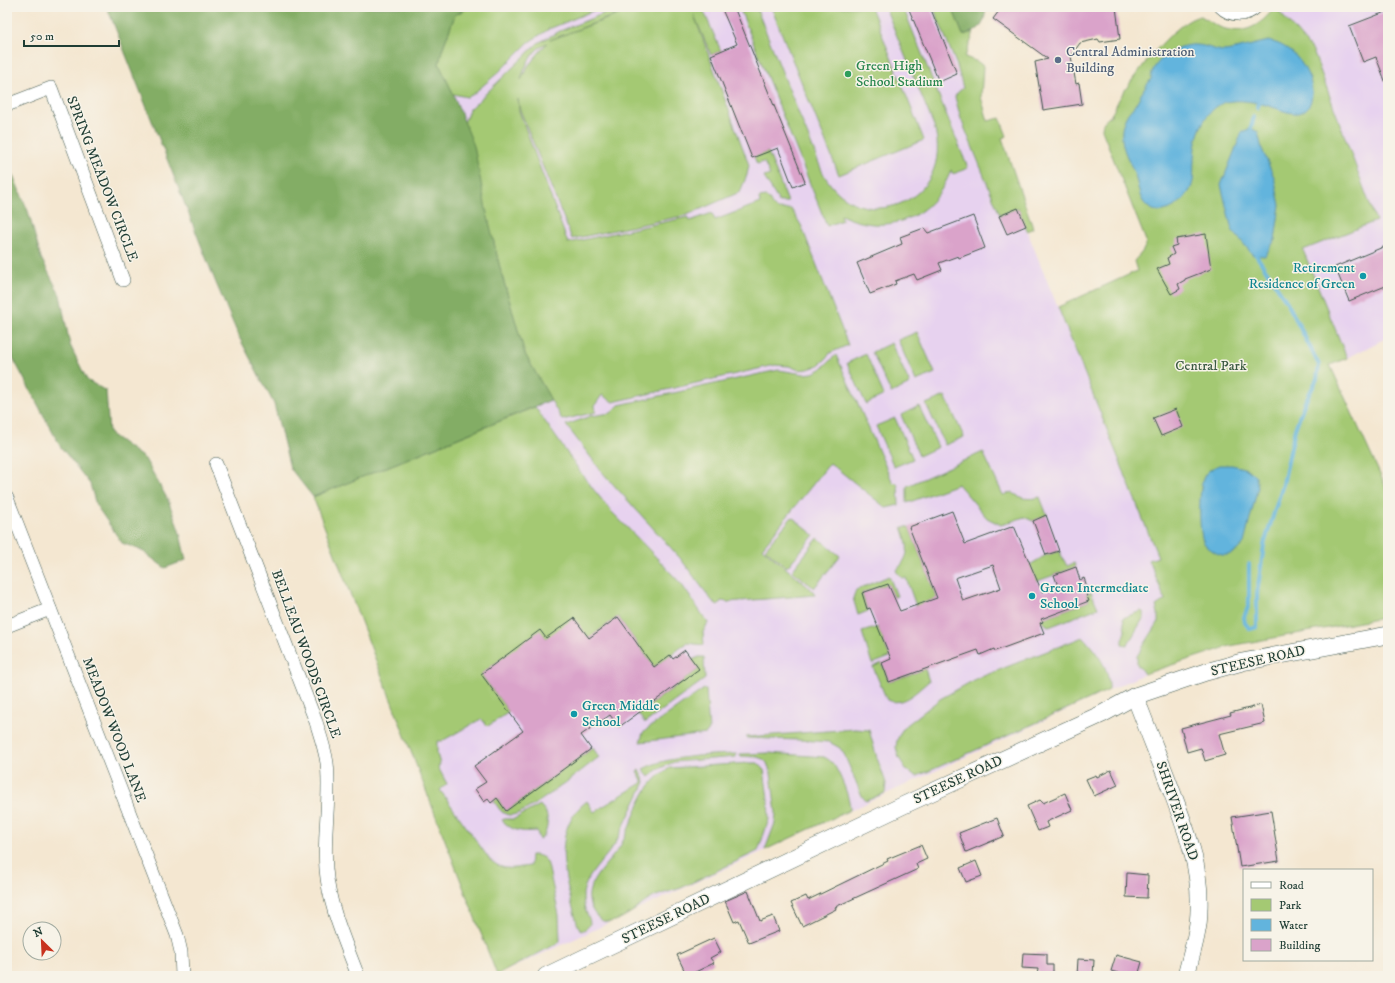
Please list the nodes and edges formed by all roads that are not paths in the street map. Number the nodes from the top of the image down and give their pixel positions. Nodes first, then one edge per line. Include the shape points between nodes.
1 (1221, 7) edge
2 (1256, 7) edge
3 (7, 105) edge
4 (123, 280) dead end
5 (216, 464) dead end
6 (7, 498) edge
7 (50, 610) junction
8 (7, 626) edge
9 (1388, 635) edge
10 (1135, 696) junction
11 (182, 976) edge
12 (358, 976) edge
13 (546, 976) edge
14 (1186, 976) edge

1 - 2 street via 1230,13 1238,14
3 - 4 street, SPRING MEADOW CIRCLE via 51,88
5 - 12 street, BELLEAU WOODS CIRCLE via 323,744 328,777 325,854 327,884 333,909
6 - 7 street, MEADOW WOOD LANE
7 - 8 street
7 - 11 street, MEADOW WOOD LANE via 177,935
9 - 10 street, STEESE ROAD via 1242,662
10 - 13 street, STEESE ROAD via 1102,714 904,804
10 - 14 street, SHRIVER ROAD via 1189,836 1196,862 1199,912

